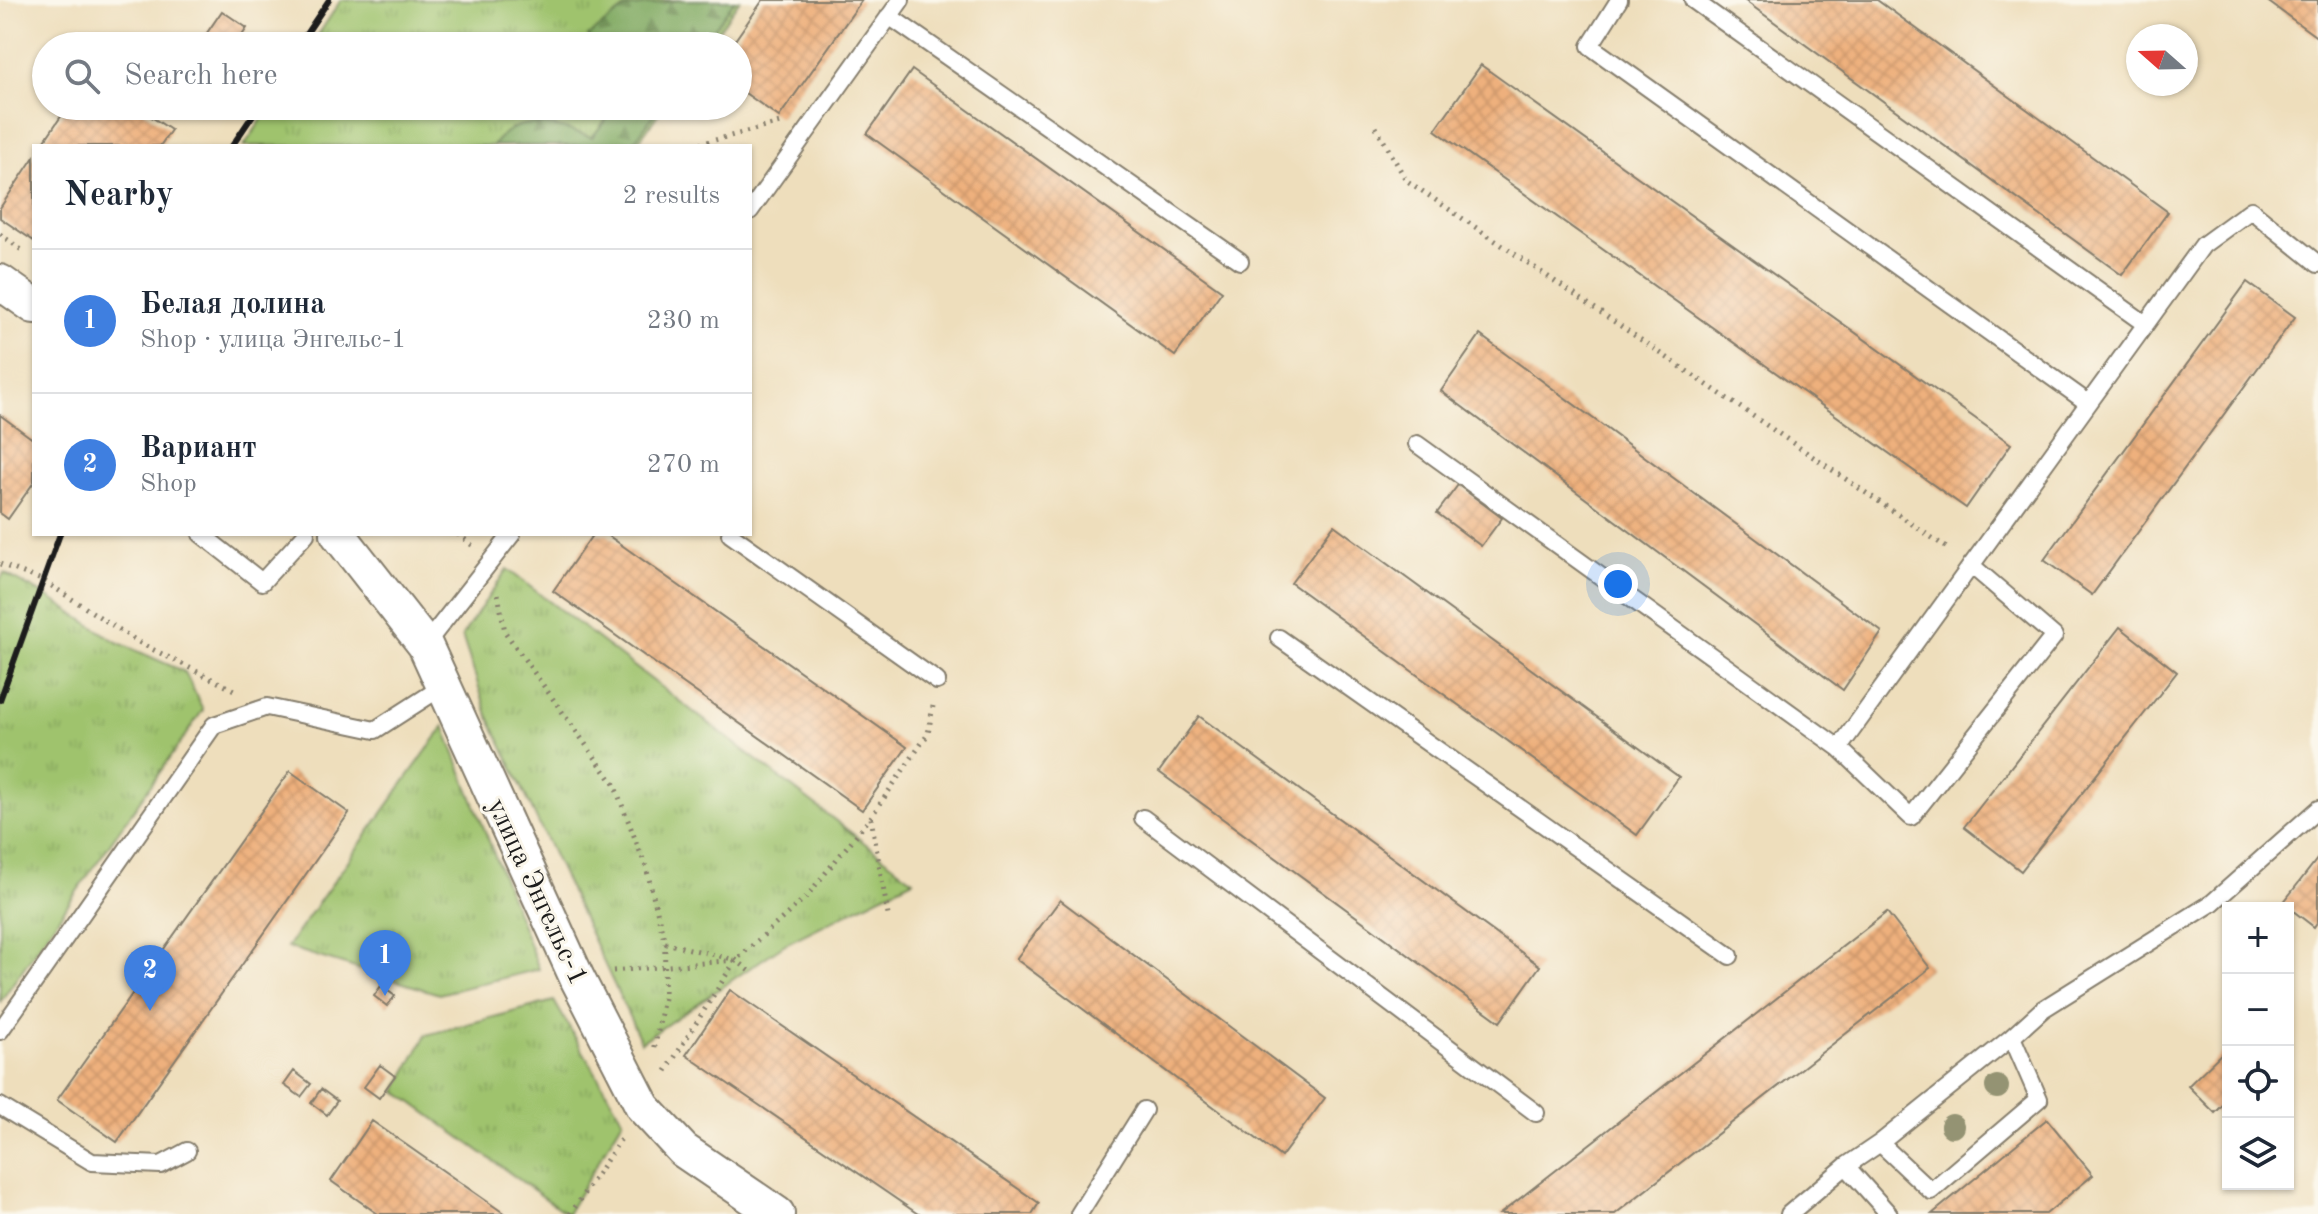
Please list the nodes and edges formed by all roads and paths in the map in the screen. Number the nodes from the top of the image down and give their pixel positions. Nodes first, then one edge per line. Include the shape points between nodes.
1 (901, 0) edge
2 (1619, 0) edge
3 (1693, 0) edge
4 (889, 16) junction
5 (820, 113) junction
6 (1376, 127) dead end
7 (700, 144) edge
8 (752, 208) edge
9 (0, 234) edge
10 (32, 257) edge
11 (1240, 261) dead end
12 (2318, 264) edge
13 (0, 282) edge
14 (32, 305) edge
15 (2144, 323) junction
16 (2088, 403) junction
17 (1417, 444) dead end
18 (204, 536) edge
19 (304, 536) edge
20 (340, 536) edge
21 (510, 536) edge
22 (733, 536) edge
23 (491, 560) junction
24 (0, 564) edge
25 (1971, 565) junction
26 (1279, 638) dead end
27 (425, 645) junction
28 (937, 681) joint
29 (445, 685) junction
30 (267, 707) junction
31 (1839, 748) junction
32 (2318, 809) edge
33 (871, 817) junction
34 (1143, 818) dead end
35 (888, 915) dead end
36 (665, 943) junction
37 (1730, 956) dead end
38 (736, 960) junction
39 (665, 966) junction
40 (754, 974) dead end
41 (577, 978) junction
42 (0, 1031) edge
43 (2012, 1037) junction
44 (0, 1106) edge
45 (643, 1107) junction
46 (1144, 1110) dead end
47 (1536, 1113) dead end
48 (1880, 1143) junction
49 (187, 1151) dead end
50 (1846, 1166) junction
51 (777, 1214) edge
52 (1079, 1214) edge
53 (1789, 1214) edge
54 (1889, 1214) edge

1 - 4 lane
2 - 16 lane via 1590,46
3 - 15 lane
4 - 5 lane
4 - 11 lane
5 - 7 path
5 - 8 lane
6 - 25 path via 1406,180
9 - 10 path
12 - 15 lane via 2251,210 2203,245
13 - 14 street
15 - 16 lane
16 - 25 lane
17 - 31 lane
18 - 19 lane via 262,582
20 - 27 street, улица Энгельс-1
21 - 23 lane
22 - 28 lane
23 - 27 lane
23 - 36 path via 505,632 614,784 646,867
24 - 30 path via 44,581 140,643
25 - 31 lane
25 - 31 lane via 2054,636 1911,817
26 - 37 lane
27 - 29 street, улица Энгельс-1
28 - 33 path via 928,734
29 - 30 lane via 375,730
29 - 41 street, улица Энгельс-1
30 - 42 lane via 214,725
32 - 43 lane via 2212,903 2043,1009
33 - 35 path
33 - 38 path via 806,897
34 - 47 lane
36 - 38 path
36 - 39 path
38 - 39 path
38 - 40 path
39 - 41 path
39 - 45 path
41 - 45 street, улица Энгельс-1
43 - 48 lane
43 - 48 lane via 2039,1099 1931,1191
44 - 49 lane via 92,1162 161,1165
45 - 51 street, улица Энгельс-1 via 683,1150
46 - 52 lane
48 - 50 lane
50 - 53 lane
50 - 54 lane

